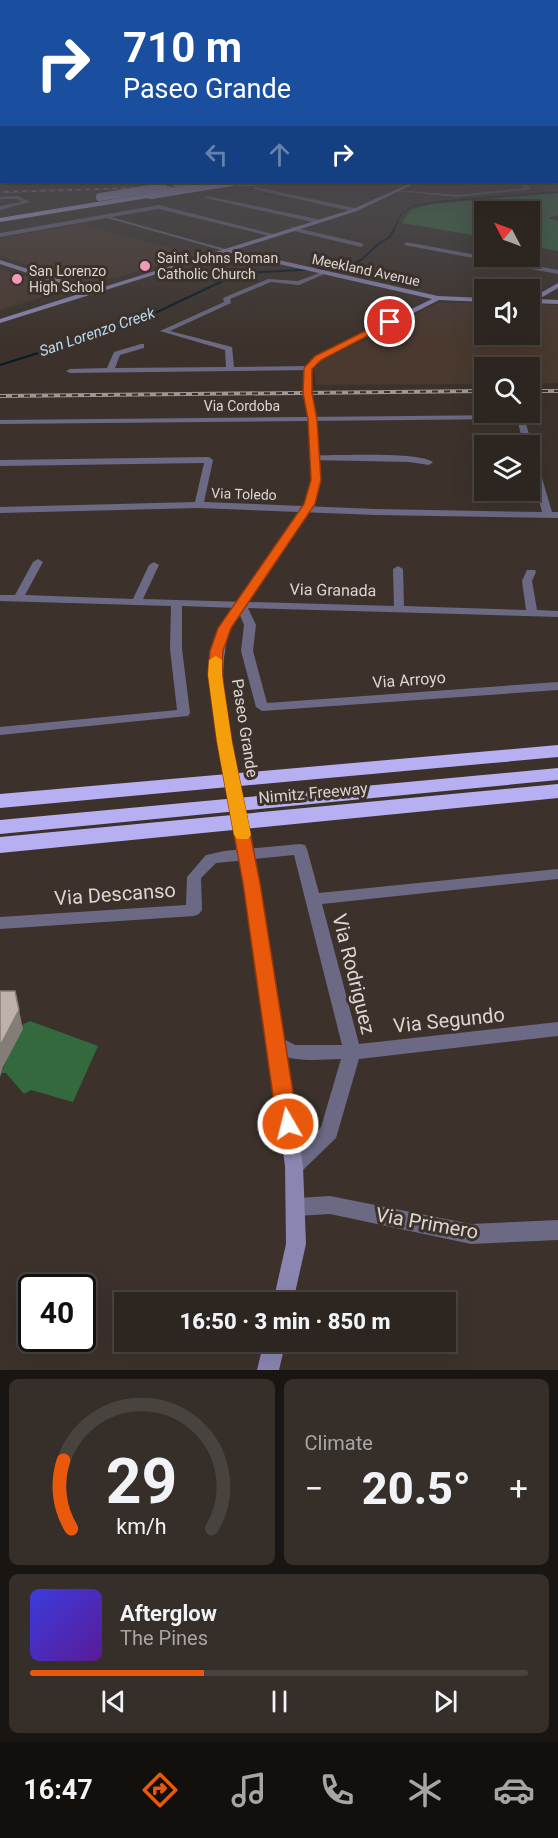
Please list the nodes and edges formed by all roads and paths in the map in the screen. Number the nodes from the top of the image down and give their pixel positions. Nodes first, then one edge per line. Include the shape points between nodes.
1 (25, 216) edge
2 (111, 216) edge
3 (196, 216) edge
4 (294, 216) edge
5 (335, 216) edge
6 (105, 217) junction
7 (0, 220) edge
8 (317, 221) junction
9 (292, 229) junction
10 (0, 235) edge
11 (274, 235) junction
12 (406, 244) dead end
13 (361, 245) dead end
14 (226, 250) junction
15 (0, 262) edge
16 (558, 272) edge
17 (321, 273) junction
18 (558, 285) edge
19 (88, 291) junction
20 (540, 296) edge
21 (438, 298) junction
22 (474, 300) edge
23 (540, 301) edge
24 (558, 302) edge
25 (0, 316) edge
26 (0, 321) edge
27 (141, 346) dead end
28 (308, 368) junction
29 (230, 369) junction
30 (110, 370) junction
31 (70, 371) dead end
32 (313, 419) junction
33 (0, 422) edge
34 (525, 435) edge
35 (314, 458) junction
36 (429, 462) dead end
37 (0, 463) edge
38 (540, 478) edge
39 (199, 506) junction
40 (0, 510) edge
41 (305, 510) junction
42 (553, 515) edge
43 (38, 562) dead end
44 (154, 564) dead end
45 (398, 569) dead end
46 (531, 572) dead end
47 (0, 598) edge
48 (18, 599) junction
49 (137, 601) junction
50 (177, 602) junction
51 (241, 604) junction
52 (399, 608) junction
53 (532, 612) junction
54 (558, 614) edge
55 (558, 686) edge
56 (0, 731) edge
57 (558, 751) edge
58 (558, 774) edge
59 (558, 791) edge
60 (0, 801) edge
61 (0, 827) edge
62 (0, 845) edge
63 (300, 849) joint
64 (558, 874) edge
65 (313, 899) junction
66 (0, 923) edge
67 (558, 1029) edge
68 (276, 1042) junction
69 (352, 1052) junction
70 (294, 1166) junction
71 (296, 1207) junction
72 (558, 1230) edge
73 (286, 1292) edge
74 (272, 1352) edge
75 (268, 1370) edge

1 - 7 highway, bridge
2 - 6 street
3 - 11 street
4 - 8 street
5 - 8 street
6 - 10 street
6 - 14 street, Meekland Avenue
8 - 9 street
9 - 11 street
9 - 13 street
11 - 14 street
12 - 16 street
14 - 17 street, Meekland Avenue
14 - 19 street
15 - 19 street
17 - 21 street, Meekland Avenue
17 - 29 street via 299,283 270,280 163,331 229,349
18 - 20 street
19 - 25 street
19 - 26 street
21 - 22 street, Meekland Avenue
21 - 28 street via 318,358
23 - 24 street
27 - 30 street via 117,354
28 - 29 street
28 - 32 street, Paseo Grande via 307,393
29 - 30 street
30 - 31 street
32 - 33 street, Via Cordoba
32 - 34 street, Via Cordoba via 520,417
32 - 35 street, Paseo Grande
35 - 36 street
35 - 41 street, Paseo Grande via 316,480
37 - 39 street via 209,460
38 - 42 street
39 - 40 street, Via Toledo
39 - 41 street, Via Toledo
41 - 42 street, Via Toledo
41 - 51 street, Paseo Grande
43 - 48 street
44 - 49 street
45 - 52 street
46 - 53 street via 527,581
47 - 48 street, Via Granada
48 - 49 street, Via Granada
49 - 50 street, Via Granada
50 - 51 street, Via Granada
50 - 56 street via 176,649 184,712
51 - 52 street, Via Granada
51 - 55 street, Via Arroyo via 250,625 248,651 262,707
51 - 68 street, Paseo Grande, bridge via 224,628 216,651 215,675
52 - 53 street, Via Granada
53 - 54 street, Via Granada
57 - 60 highway, Nimitz Freeway
58 - 61 highway
59 - 62 highway, Nimitz Freeway
63 - 65 street, Via Rodriguez
63 - 66 street, Via Descanso via 211,859 194,877 194,910
64 - 65 street
65 - 69 street, Via Rodriguez
67 - 69 street, Via Segundo
68 - 69 street, Via Segundo via 293,1052
68 - 70 street, Paseo Grande
69 - 70 street, Via Rodriguez via 329,1132
70 - 71 street, Paseo Grande
71 - 72 street, Via Primero via 335,1205 471,1234
71 - 73 street, Paseo Grande via 296,1244
74 - 75 street

